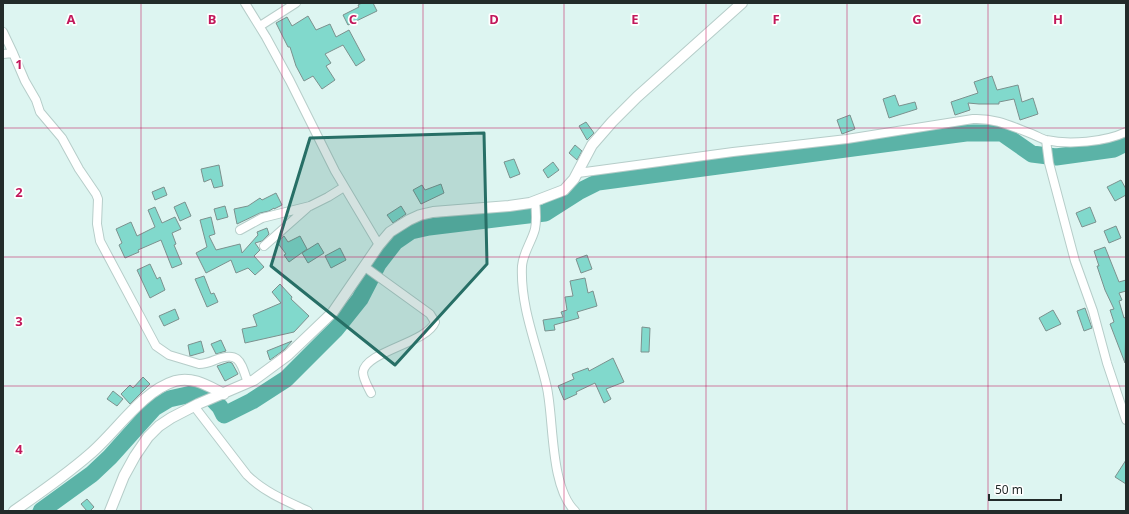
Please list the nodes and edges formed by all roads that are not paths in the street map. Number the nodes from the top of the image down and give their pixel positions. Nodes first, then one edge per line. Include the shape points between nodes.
1 (245, 3) edge
2 (296, 3) edge
3 (742, 3) edge
4 (260, 26) junction
5 (3, 32) edge
6 (12, 53) junction
7 (3, 54) edge
8 (1124, 133) edge
9 (1046, 144) junction
10 (578, 173) junction
11 (344, 187) junction
12 (535, 204) junction
13 (310, 206) junction
14 (240, 230) dead end
15 (379, 245) junction
16 (264, 246) dead end
17 (366, 268) junction
18 (248, 383) junction
19 (371, 393) dead end
20 (224, 394) junction
21 (196, 405) junction
22 (1126, 420) edge
23 (14, 511) edge
24 (110, 511) edge
25 (308, 511) edge
26 (575, 511) edge

1 - 4 street
2 - 4 street
3 - 10 street via 612,122 592,145
4 - 11 street
5 - 6 street
6 - 7 street
6 - 18 street via 40,112 62,138 78,169 98,198 97,224 100,241 156,346 169,355 200,364 224,357 237,358
8 - 9 street via 1084,142
9 - 10 street via 1004,123 986,118 846,139
9 - 22 street via 1075,261
10 - 12 street via 564,190
11 - 13 street
11 - 15 street
12 - 15 street via 420,215 390,232
12 - 26 street via 536,228 522,265 524,292 530,326 547,388 557,468 565,497
13 - 14 street via 262,218
13 - 16 street
15 - 17 street
17 - 18 street via 333,312 304,341
17 - 19 street via 430,314 435,322 420,335 367,365 363,376
18 - 20 street
20 - 21 street
20 - 23 street via 192,380 174,382 157,390 91,454
21 - 24 street via 171,418 148,437 124,476
21 - 25 street via 256,484

